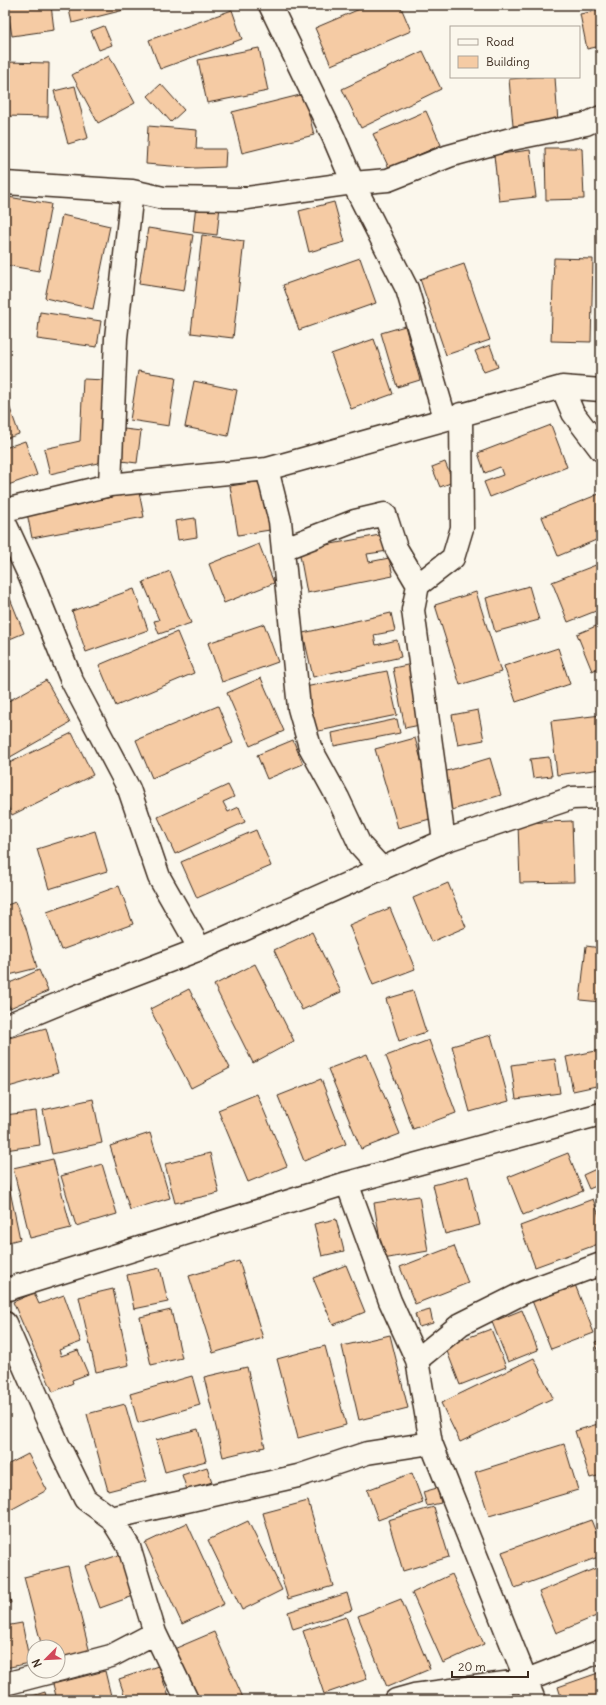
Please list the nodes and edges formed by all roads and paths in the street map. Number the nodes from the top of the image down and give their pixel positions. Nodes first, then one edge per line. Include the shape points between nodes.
1 (270, 5) edge
2 (601, 117) edge
3 (5, 183) edge
4 (353, 183) junction
5 (132, 191) junction
6 (562, 387) junction
7 (601, 390) edge
8 (453, 416) junction
9 (601, 450) edge
10 (267, 469) junction
11 (110, 485) junction
12 (5, 510) edge
13 (5, 523) edge
14 (283, 549) junction
15 (418, 585) junction
16 (601, 797) edge
17 (444, 841) junction
18 (382, 869) junction
19 (200, 949) junction
20 (5, 1026) edge
21 (601, 1114) edge
22 (347, 1183) junction
23 (601, 1264) edge
24 (5, 1290) edge
25 (5, 1323) edge
26 (416, 1360) junction
27 (431, 1443) junction
28 (111, 1518) junction
29 (156, 1633) junction
30 (601, 1651) edge
31 (66, 1668) edge
32 (26, 1679) edge
33 (527, 1680) junction
34 (5, 1684) edge
35 (187, 1700) edge
36 (396, 1700) edge
37 (534, 1700) edge

1 - 4 street via 334,136
2 - 4 street via 586,124 507,140 449,156 388,180
3 - 5 street
4 - 5 street via 240,199 163,198
4 - 8 street via 407,289
5 - 11 street via 116,338
6 - 7 street
6 - 8 street
6 - 9 street via 573,413
8 - 10 street
8 - 15 street via 462,528 453,558
10 - 11 street
10 - 14 street via 280,521
11 - 12 street
13 - 19 street via 72,681 129,790 159,877
14 - 15 street via 355,521 385,514 396,548
14 - 18 street via 299,708 310,747 360,845
15 - 17 street via 413,610
16 - 17 street via 572,798
17 - 18 street
18 - 19 street
19 - 20 street
21 - 22 street
22 - 24 street
22 - 26 street via 390,1301
23 - 26 street via 525,1292 461,1324
25 - 28 street via 85,1499
26 - 27 street
27 - 28 street via 367,1453 298,1476
27 - 33 street
28 - 29 street via 129,1547
29 - 31 street via 111,1656
29 - 35 street
30 - 33 street
32 - 34 street
33 - 36 street via 414,1695
33 - 37 street

